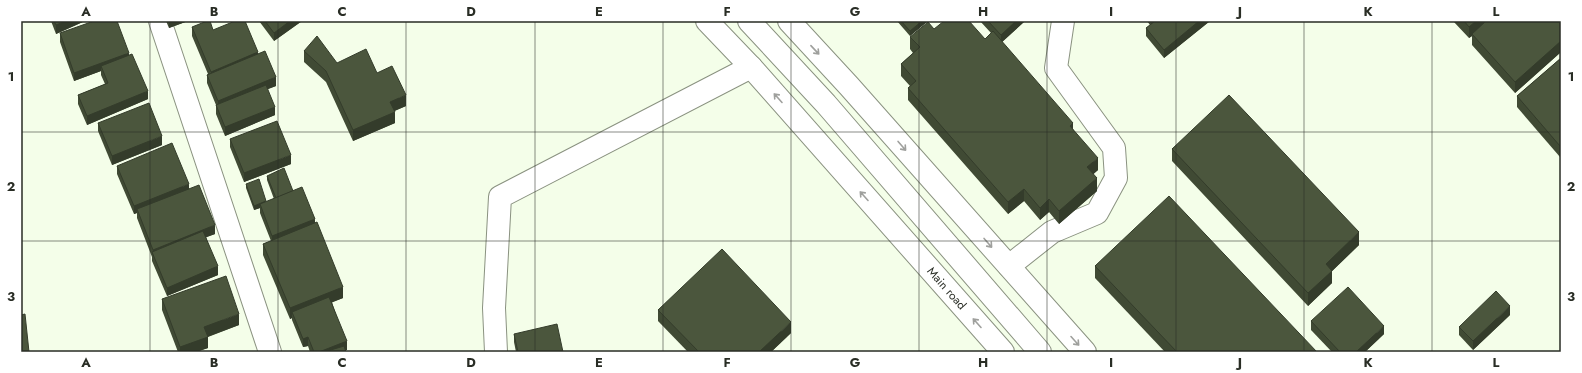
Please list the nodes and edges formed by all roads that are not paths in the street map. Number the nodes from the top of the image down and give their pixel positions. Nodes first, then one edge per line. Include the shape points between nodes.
1 (160, 21) edge
2 (707, 21) edge
3 (750, 21) edge
4 (789, 21) edge
5 (1063, 21) edge
6 (751, 67) junction
7 (1009, 266) junction
8 (270, 352) edge
9 (496, 352) edge
10 (1003, 352) edge
11 (1040, 352) edge
12 (1084, 352) edge

1 - 8 main road
2 - 6 main road, Main road
3 - 11 main road via 831,110
4 -> 7 main road
5 - 7 main road via 1056,68 1114,148 1116,178 1097,213 1052,232
6 - 9 main road via 500,197 494,308
10 -> 6 main road, Main road
7 -> 12 main road

